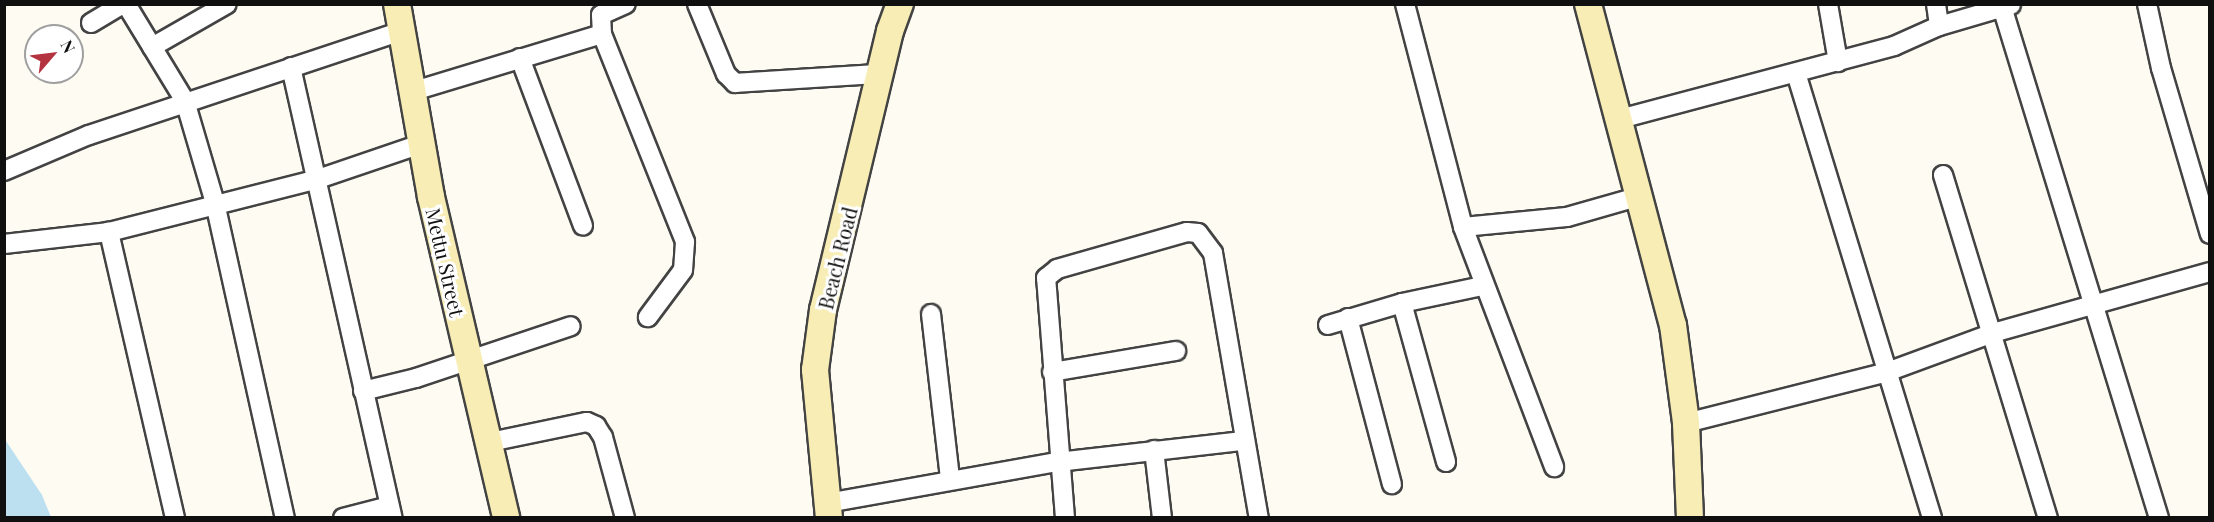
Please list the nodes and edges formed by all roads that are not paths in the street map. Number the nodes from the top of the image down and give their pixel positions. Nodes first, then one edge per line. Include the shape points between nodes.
1 (124, 4) edge
2 (227, 4) edge
3 (397, 4) edge
4 (626, 4) edge
5 (697, 4) edge
6 (900, 4) edge
7 (1405, 4) edge
8 (1588, 4) edge
9 (1828, 4) edge
10 (1936, 4) edge
11 (2147, 4) edge
12 (2008, 7) edge
13 (599, 10) edge
14 (91, 23) dead end
15 (1939, 26) junction
16 (402, 31) junction
17 (602, 34) junction
18 (152, 47) junction
19 (520, 58) junction
20 (1838, 62) junction
21 (291, 67) junction
22 (1796, 73) junction
23 (880, 74) junction
24 (414, 91) junction
25 (185, 101) junction
26 (1616, 120) junction
27 (421, 144) junction
28 (4, 171) edge
29 (1943, 175) dead end
30 (318, 180) junction
31 (1640, 196) junction
32 (215, 203) junction
33 (583, 226) dead end
34 (1463, 227) junction
35 (109, 232) junction
36 (2210, 234) edge
37 (4, 244) edge
38 (2210, 272) edge
39 (1482, 286) junction
40 (1402, 303) junction
41 (2095, 304) junction
42 (932, 314) dead end
43 (648, 317) dead end
44 (1348, 318) junction
45 (1329, 325) dead end
46 (571, 326) dead end
47 (1994, 333) junction
48 (1176, 351) dead end
49 (468, 361) junction
50 (1052, 372) junction
51 (1887, 372) junction
52 (363, 391) junction
53 (1686, 423) junction
54 (1243, 441) junction
55 (490, 442) junction
56 (1154, 450) junction
57 (1058, 462) junction
58 (1446, 462) dead end
59 (1554, 467) dead end
60 (950, 478) junction
61 (1392, 484) dead end
62 (828, 510) edge
63 (391, 512) edge
64 (175, 518) edge
65 (285, 518) edge
66 (343, 518) edge
67 (506, 518) edge
68 (625, 518) edge
69 (1065, 518) edge
70 (1162, 518) edge
71 (1259, 518) edge
72 (1690, 518) edge
73 (1932, 518) edge
74 (2049, 518) edge
75 (2159, 518) edge

1 - 14 street
1 - 18 street
2 - 18 street
3 - 16 street, Mettu Street
4 - 13 street
5 - 23 street via 726,74 735,83
6 - 23 street, Beach Road
7 - 34 street
8 - 26 street
9 - 20 street
10 - 15 street
11 - 36 street via 2161,68
12 - 15 street
12 - 41 street
13 - 17 street
15 - 20 street via 1894,46
16 - 21 street
16 - 24 street, Mettu Street
17 - 19 street
17 - 43 street via 685,243 683,270
18 - 25 street
19 - 24 street
19 - 33 street
20 - 22 street
21 - 25 street
21 - 30 street
22 - 26 street
22 - 51 street
23 - 62 street, Beach Road via 823,310 815,370
24 - 27 street, Mettu Street
25 - 28 street
25 - 32 street
26 - 31 street
27 - 30 street
27 - 49 street, Mettu Street
29 - 47 street
30 - 32 street
30 - 52 street
31 - 34 street via 1567,217
31 - 53 street via 1673,325
32 - 35 street
32 - 65 street
34 - 39 street
35 - 37 street
35 - 64 street
38 - 41 street
39 - 40 street
39 - 59 street
40 - 44 street
40 - 58 street
41 - 47 street
41 - 75 street
42 - 60 street
44 - 45 street
44 - 61 street
46 - 49 street
47 - 51 street
47 - 74 street
48 - 50 street
49 - 52 street
49 - 55 street, Mettu Street
50 - 54 street via 1045,285 1050,273 1187,232 1198,233 1213,253
50 - 57 street
51 - 53 street
51 - 73 street
52 - 63 street
53 - 72 street
54 - 56 street
54 - 71 street
55 - 67 street, Mettu Street
55 - 68 street via 586,422 596,426 603,437
56 - 57 street
56 - 70 street
57 - 60 street
57 - 69 street
60 - 62 street
63 - 66 street

